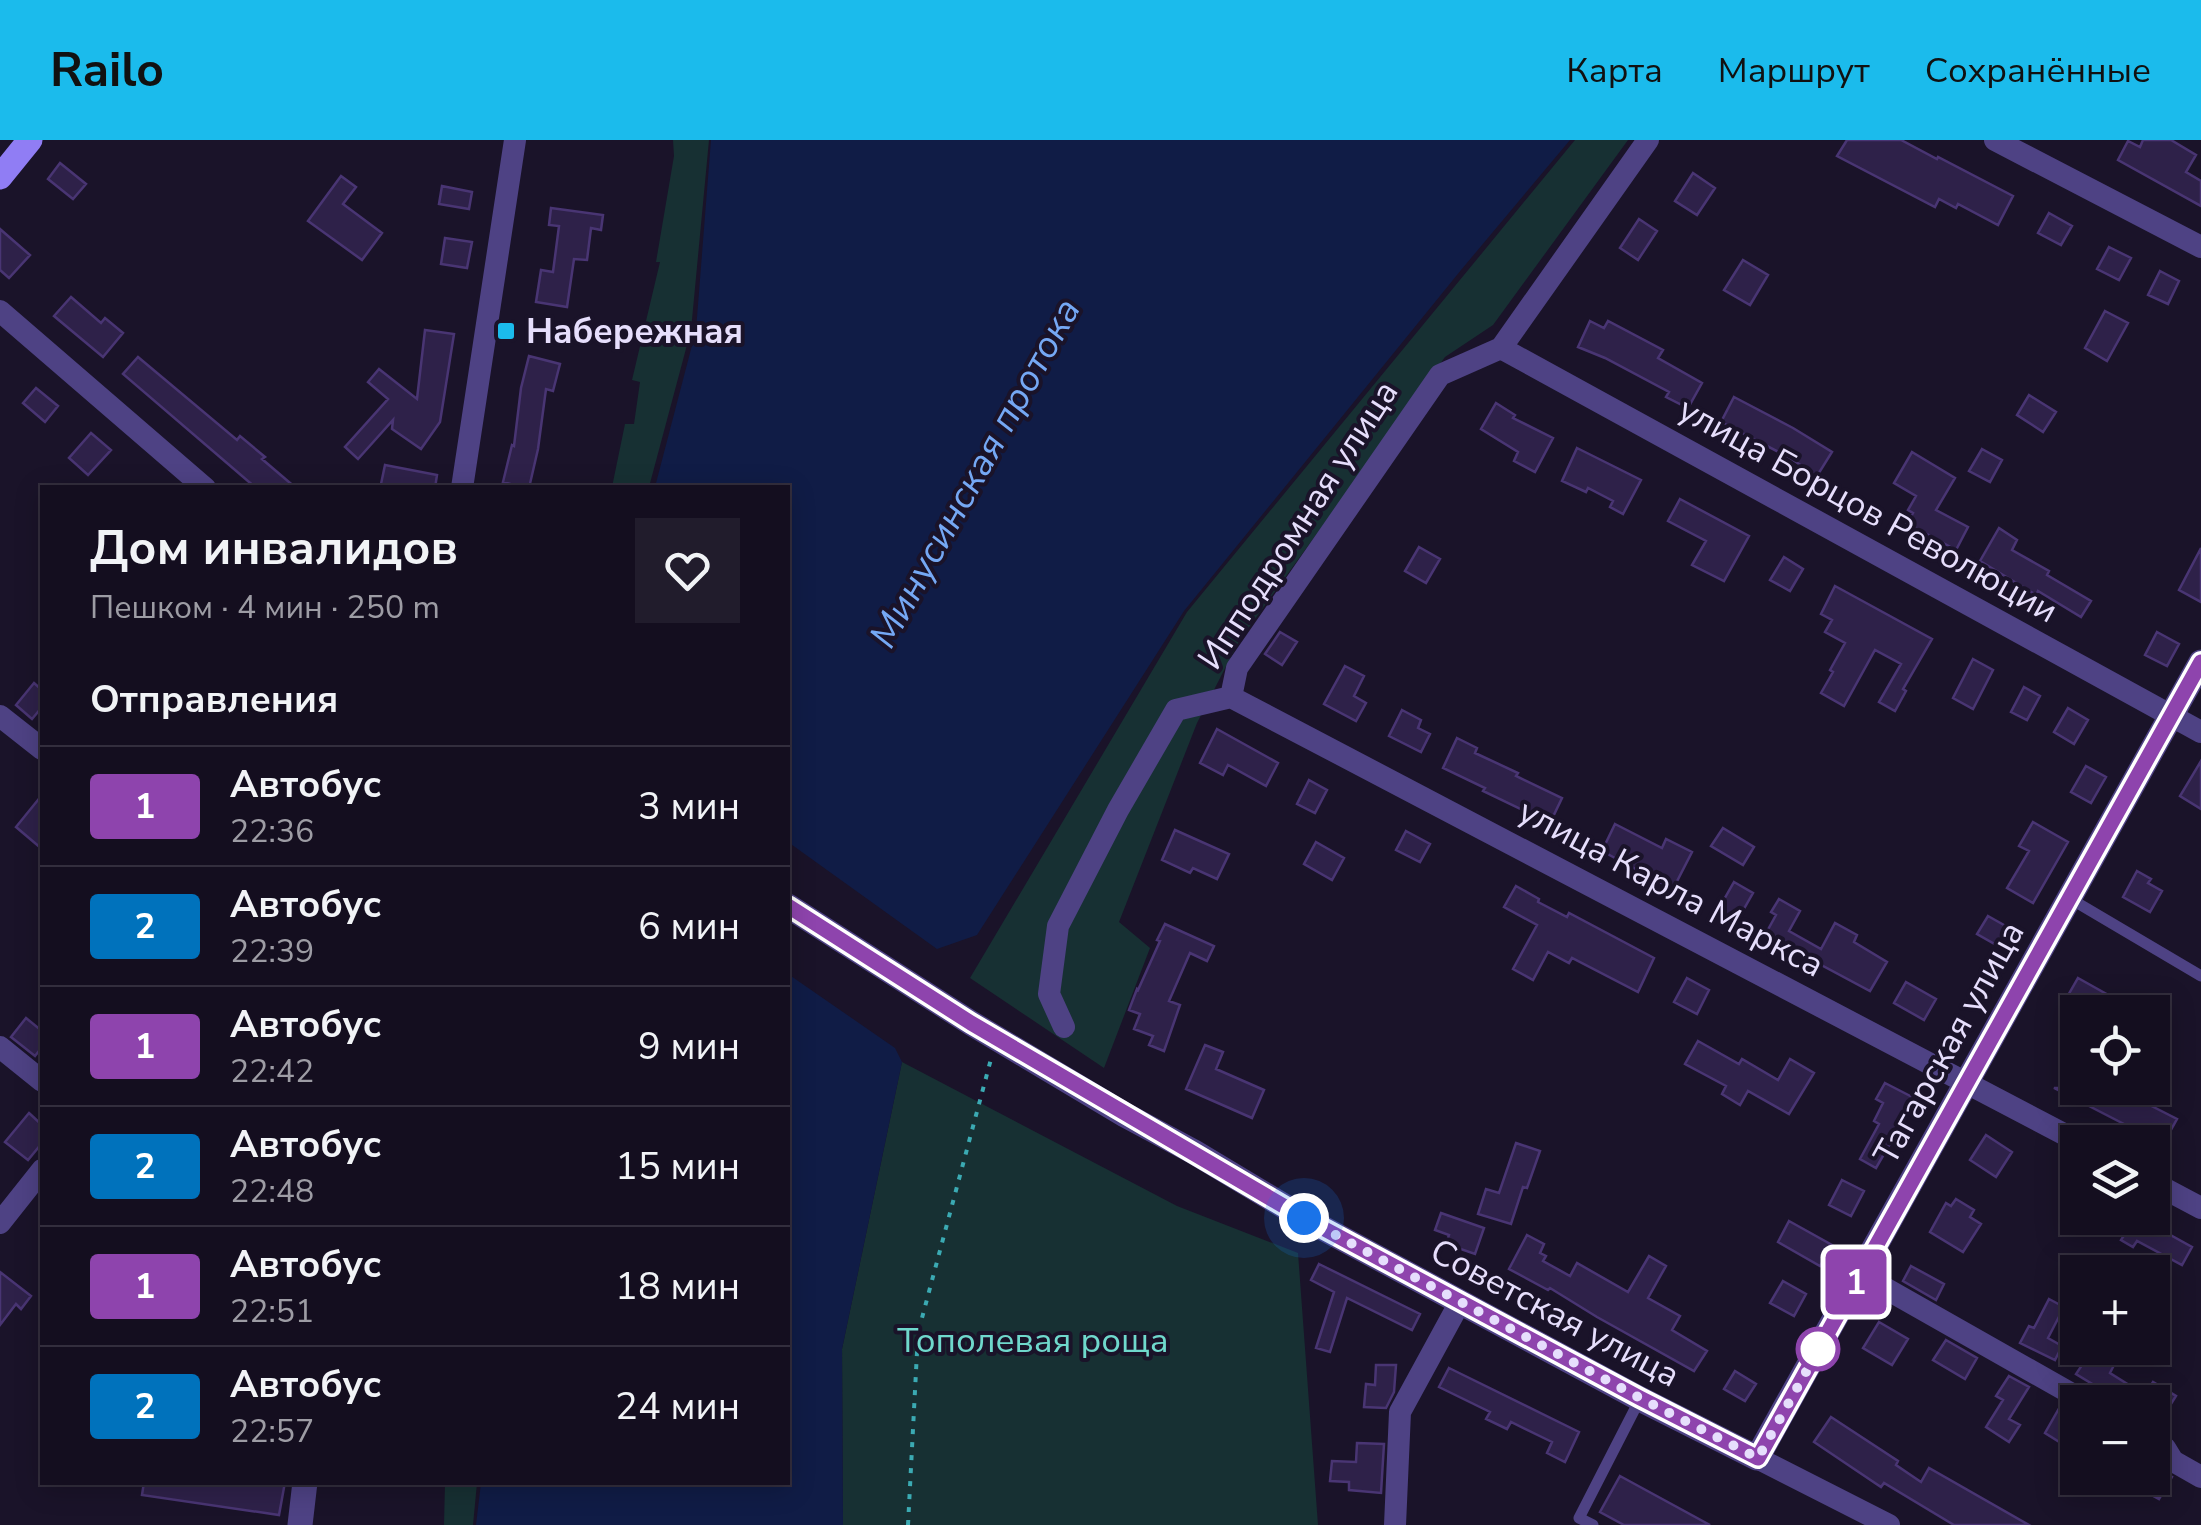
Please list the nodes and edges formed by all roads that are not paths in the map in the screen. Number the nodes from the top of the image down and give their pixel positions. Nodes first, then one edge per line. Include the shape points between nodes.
1 (30, 140) edge
2 (515, 140) edge
3 (1648, 140) edge
4 (1995, 140) edge
5 (0, 176) edge
6 (2201, 247) edge
7 (0, 311) edge
8 (1502, 348) junction
9 (202, 485) edge
10 (462, 485) edge
11 (2201, 662) edge
12 (1231, 697) junction
13 (0, 716) edge
14 (2170, 716) junction
15 (2201, 732) edge
16 (40, 747) edge
17 (2069, 898) junction
18 (790, 907) edge
19 (2201, 976) edge
20 (1064, 1027) dead end
21 (0, 1047) edge
22 (40, 1078) edge
23 (1966, 1082) junction
24 (2060, 1132) edge
25 (40, 1173) edge
26 (2170, 1192) edge
27 (2201, 1208) edge
28 (0, 1223) edge
29 (1860, 1274) junction
30 (1460, 1302) junction
31 (2060, 1387) edge
32 (1640, 1398) junction
33 (2170, 1456) edge
34 (1758, 1458) junction
35 (2201, 1477) edge
36 (306, 1485) edge
37 (300, 1525) edge
38 (1395, 1525) edge
39 (1593, 1525) edge
40 (1889, 1525) edge

1 - 5 main road
2 - 10 street
3 - 8 street
4 - 6 street
7 - 9 street
8 - 12 street, Ипподромная улица via 1440,375 1237,668
8 - 14 street, улица Борцов Революции
11 - 14 street, Тагарская улица
12 - 20 street, Ипподромная улица via 1176,710 1058,926 1049,994
12 - 23 street, улица Карла Маркса
13 - 16 street
14 - 15 street, улица Борцов Революции
14 - 17 street, Тагарская улица
17 - 19 lane
17 - 23 street, Тагарская улица
18 - 30 street, Советская улица via 1125,1115
21 - 22 street
23 - 24 street, улица Карла Маркса
23 - 29 street, Тагарская улица
25 - 28 street
26 - 27 street
29 - 31 street
29 - 34 street, Тагарская улица
30 - 32 street, Советская улица
30 - 38 street via 1400,1412
32 - 34 street, Советская улица
32 - 39 lane via 1579,1518
33 - 35 street
34 - 40 street, Советская улица
36 - 37 street

